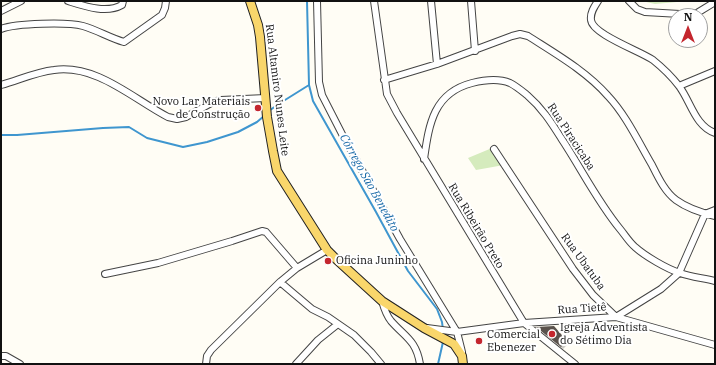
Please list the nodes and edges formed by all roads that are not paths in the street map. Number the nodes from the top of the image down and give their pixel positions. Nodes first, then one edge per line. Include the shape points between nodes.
1 (21, 1) edge
2 (68, 1) edge
3 (123, 1) edge
4 (166, 1) edge
5 (250, 1) edge
6 (317, 1) edge
7 (374, 1) edge
8 (431, 1) edge
9 (470, 1) edge
10 (598, 1) edge
11 (629, 1) edge
12 (715, 2) edge
13 (1, 11) edge
14 (1, 29) edge
15 (475, 51) junction
16 (437, 64) junction
17 (715, 71) edge
18 (384, 80) junction
19 (1, 85) edge
20 (679, 86) junction
21 (266, 102) junction
22 (715, 133) edge
23 (494, 149) dead end
24 (424, 159) junction
25 (715, 210) edge
26 (705, 214) junction
27 (715, 216) edge
28 (327, 250) junction
29 (297, 268) junction
30 (679, 273) junction
31 (105, 274) dead end
32 (715, 281) edge
33 (280, 282) junction
34 (382, 301) junction
35 (616, 317) junction
36 (524, 323) junction
37 (338, 324) junction
38 (424, 328) junction
39 (455, 331) junction
40 (715, 344) edge
41 (1, 356) edge
42 (463, 360) edge
43 (20, 364) edge
44 (206, 364) edge
45 (296, 364) edge
46 (381, 364) edge
47 (420, 364) edge
48 (575, 364) edge

1 - 13 street
2 - 3 street via 111,9 122,5
4 - 14 street via 162,15 122,42 100,32 68,24 26,24
5 - 21 main road, Rua Altamiro Nunes Leite via 258,25
6 - 39 street via 319,82 322,95 400,238
7 - 18 street, Rua Ribeirão Preto
8 - 16 street
9 - 15 street
10 - 20 street via 590,15 594,27 652,60
11 - 12 street via 637,9 645,12 680,14 697,13
15 - 16 street
15 - 26 street via 520,34 528,36 582,73 610,97 670,195
16 - 18 street
17 - 20 street
18 - 24 street, Rua Ribeirão Preto via 393,107
19 - 21 street via 54,70 84,71 104,79 168,117 177,118 186,117 221,100
20 - 22 street via 701,124
21 - 28 main road, Rua Altamiro Nunes Leite via 277,171
23 - 35 street, Rua Ubatuba via 573,268 593,295
24 - 30 street, Rua Piracicaba via 431,120 446,96 476,82 497,80 512,84 547,115 610,218 634,247
24 - 36 street, Rua Ribeirão Preto
25 - 26 street
26 - 27 street
26 - 30 street, Rua Tietê
28 - 29 street
28 - 34 main road, Rua Altamiro Nunes Leite
29 - 31 street via 266,232 262,231 165,261
29 - 33 street
30 - 32 street, Rua Piracicaba
30 - 35 street, Rua Tietê via 661,289
33 - 37 street via 312,309
33 - 44 street via 211,350
34 - 38 main road, Rua Altamiro Nunes Leite
34 - 47 street via 388,316 413,344
35 - 36 street, Rua Tietê
35 - 40 street, Rua Ubatuba
36 - 39 street, Rua Tietê
36 - 48 street, Rua Ribeirão Preto
37 - 45 street via 318,340
37 - 46 street via 365,345
38 - 39 street, Rua Tietê
38 - 42 main road, Rua Altamiro Nunes Leite via 454,344
39 - 42 street
41 - 43 street

